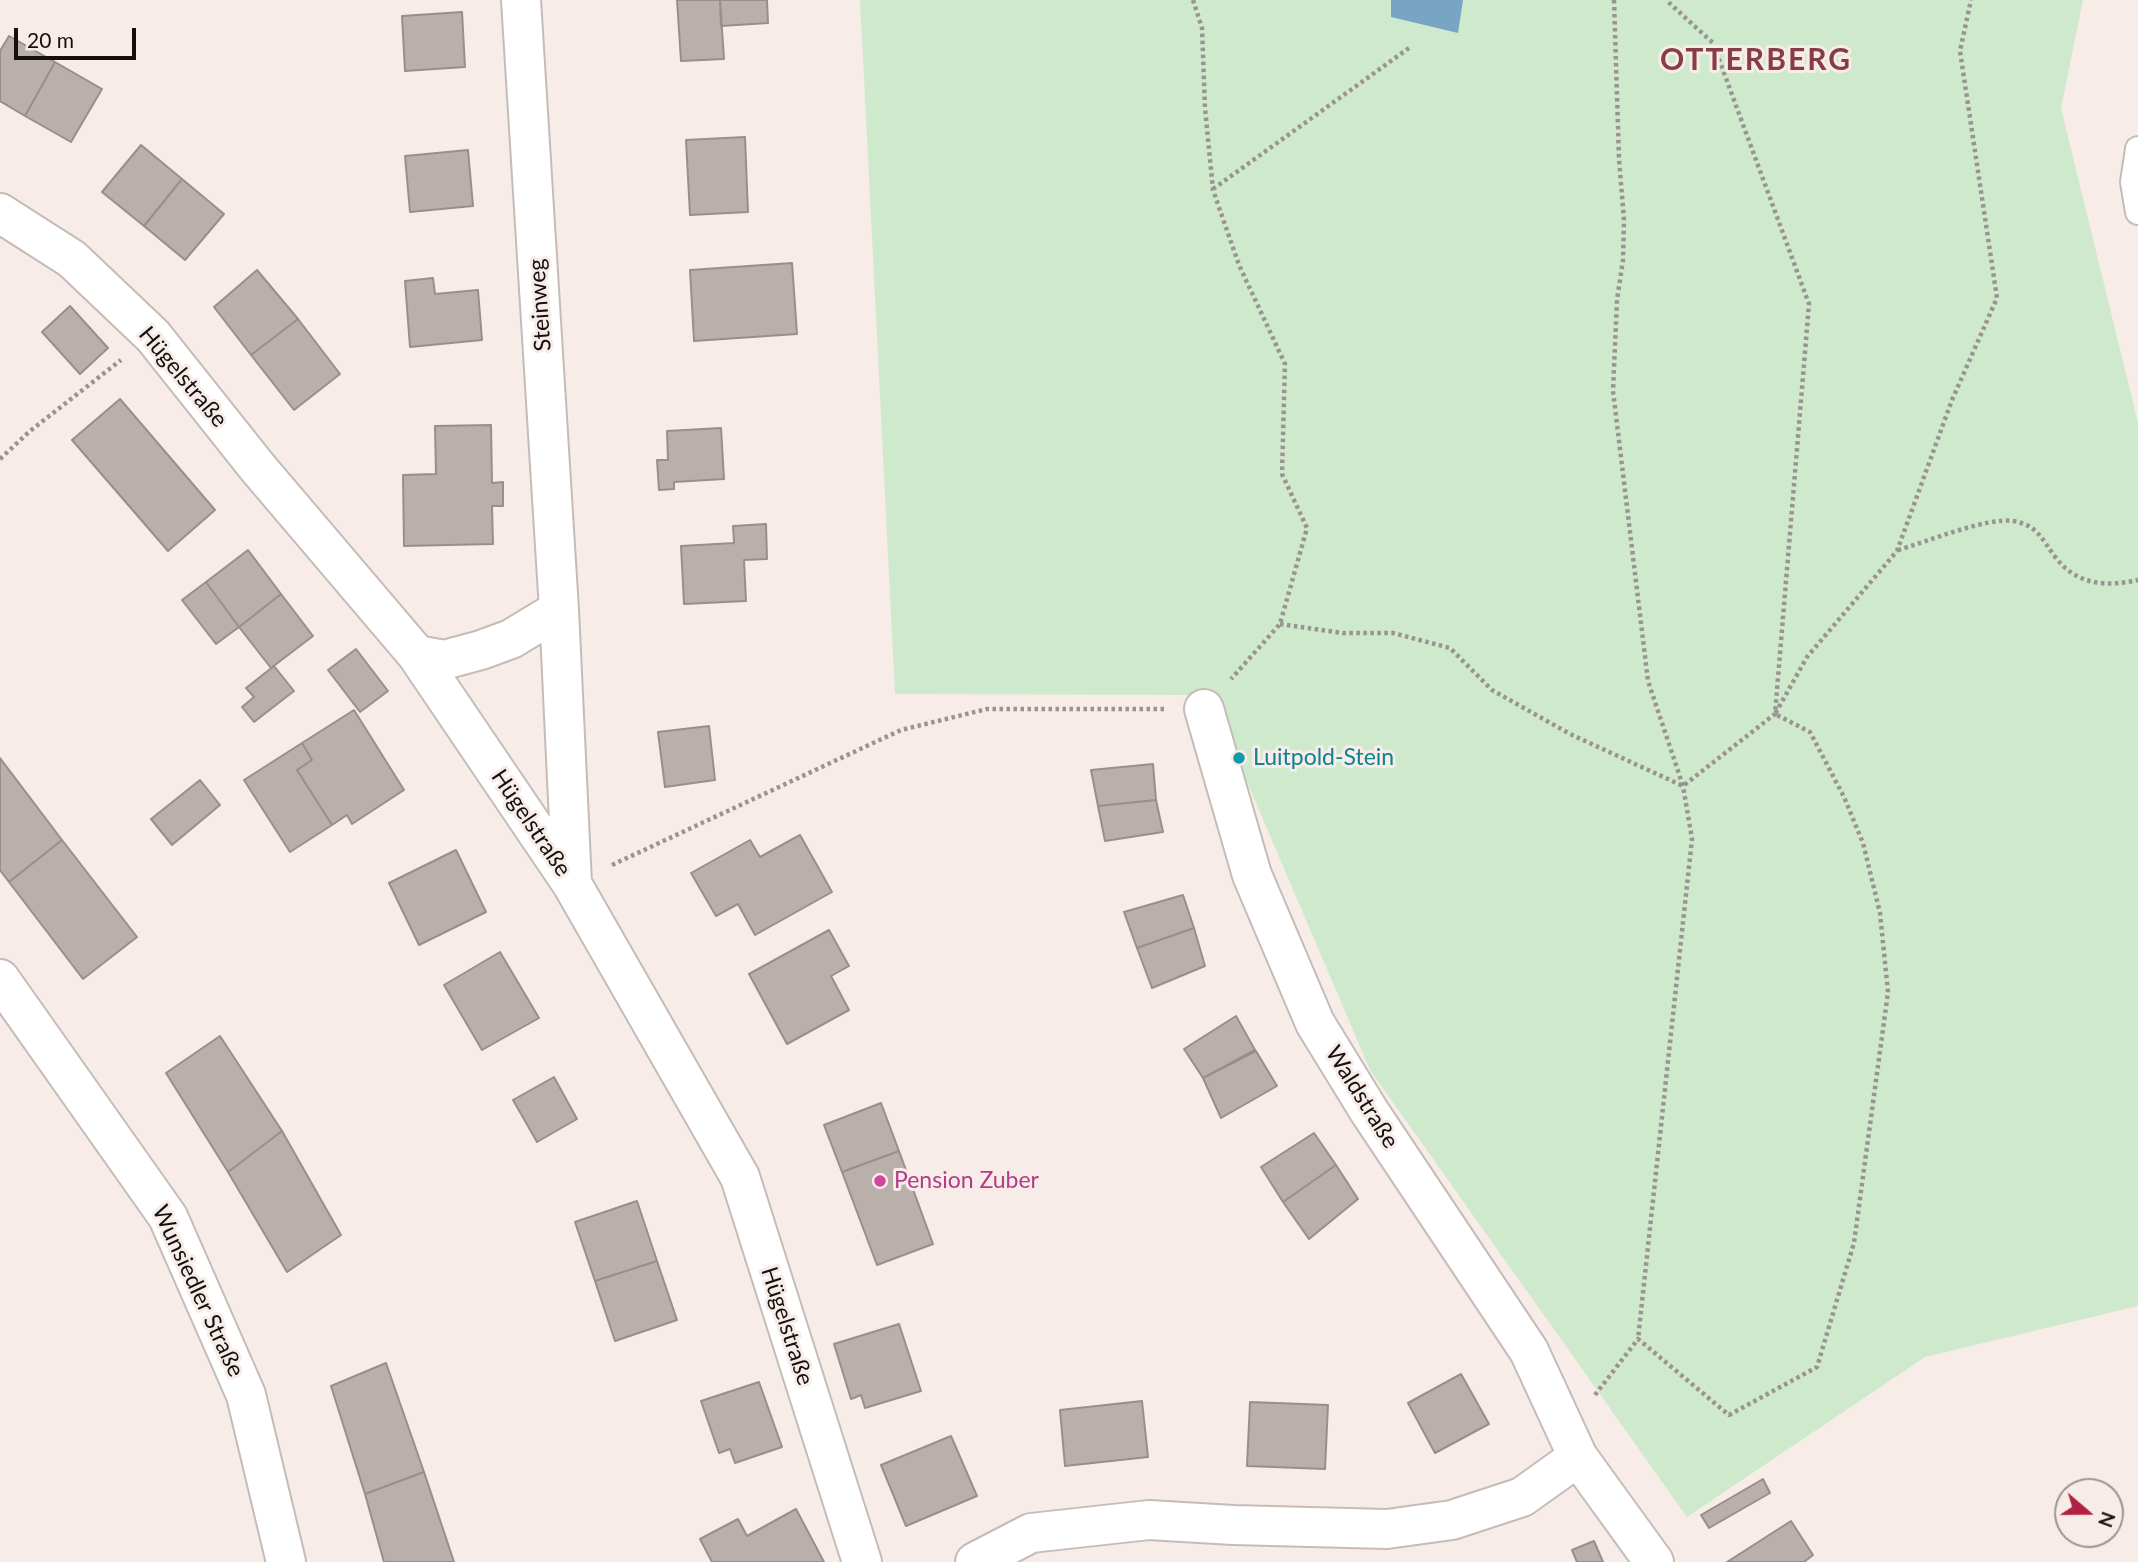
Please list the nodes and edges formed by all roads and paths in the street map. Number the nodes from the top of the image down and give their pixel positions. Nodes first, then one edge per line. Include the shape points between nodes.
1 (521, 0) edge
2 (1194, 0) edge
3 (1614, 0) edge
4 (1666, 0) edge
5 (1971, 0) edge
6 (1409, 48) dead end
7 (2138, 149) edge
8 (1213, 190) junction
9 (2138, 212) edge
10 (0, 213) edge
11 (153, 336) junction
12 (0, 459) edge
13 (1897, 551) junction
14 (2138, 580) edge
15 (559, 610) junction
16 (1279, 624) junction
17 (417, 655) junction
18 (1204, 709) junction
19 (1775, 714) junction
20 (1683, 786) junction
21 (572, 884) junction
22 (0, 979) edge
23 (1638, 1339) junction
24 (1573, 1444) junction
25 (286, 1562) edge
26 (862, 1562) edge
27 (975, 1562) edge
28 (1654, 1562) edge

1 - 15 street, Steinweg
2 - 8 path via 1202,28
3 - 20 path via 1624,220 1613,391 1647,681
4 - 19 path via 1713,43 1809,304
5 - 13 path via 1960,51 1997,298 1952,400
6 - 8 path
7 - 9 lane via 2133,182
8 - 16 path via 1239,265 1285,364 1282,474 1307,528
10 - 11 street, Hügelstraße via 72,259
11 - 12 path
11 - 17 street, Hügelstraße
13 - 14 path via 2011,520 2031,526 2055,558 2085,581 2115,585
13 - 19 path via 1807,657
15 - 17 street via 511,639 481,650 444,660
15 - 21 street, Steinweg
16 - 18 path
16 - 20 path via 1343,633 1393,633 1450,648 1492,690 1570,734
17 - 21 street, Hügelstraße
18 - 21 path via 987,709 901,730
18 - 24 street, Waldstraße via 1252,875 1315,1023 1529,1351
19 - 20 path
19 - 23 path via 1810,732 1863,844 1880,913 1888,992 1854,1243 1817,1367 1729,1415
20 - 23 path via 1692,839
21 - 26 street, Hügelstraße via 740,1177
22 - 25 street, Wunsiedler Straße via 168,1217 246,1395
23 - 24 path
24 - 27 street via 1522,1497 1452,1520 1387,1529 1149,1520 1031,1533
24 - 28 street, Waldstraße

